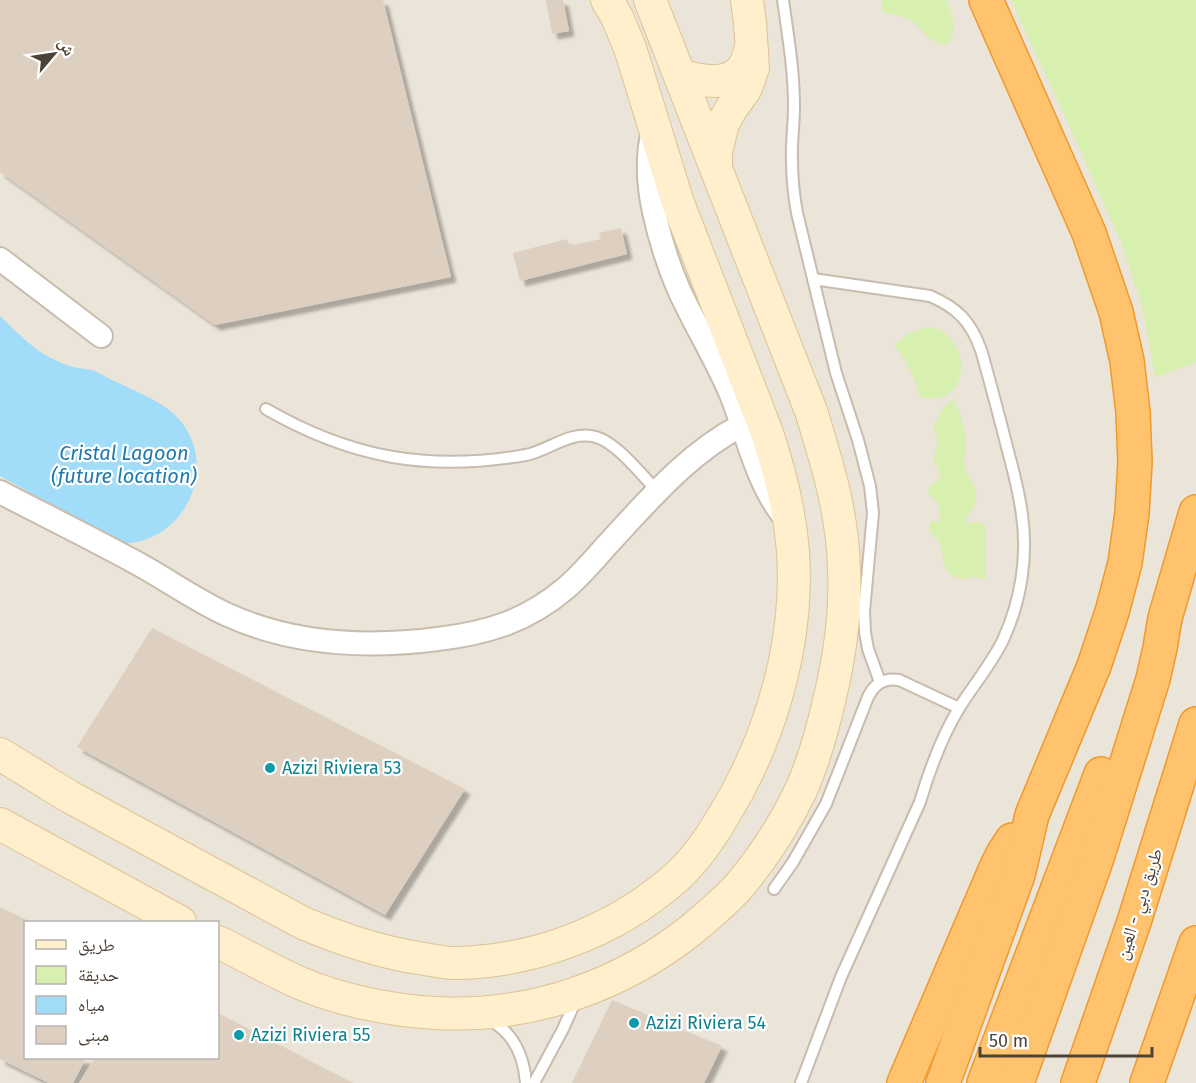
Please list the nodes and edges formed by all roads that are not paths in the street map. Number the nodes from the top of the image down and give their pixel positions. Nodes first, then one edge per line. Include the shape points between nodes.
1 (607, 0) edge
2 (650, 0) edge
3 (747, 0) edge
4 (783, 0) edge
5 (986, 0) edge
6 (751, 46) junction
7 (680, 75) junction
8 (654, 126) junction
9 (716, 167) junction
10 (0, 260) edge
11 (813, 279) junction
12 (721, 317) junction
13 (101, 336) dead end
14 (715, 359) junction
15 (266, 410) dead end
16 (742, 424) junction
17 (657, 491) junction
18 (0, 492) edge
19 (1196, 512) edge
20 (790, 524) junction
21 (1165, 618) junction
22 (880, 682) junction
23 (959, 708) junction
24 (1196, 723) edge
25 (0, 754) edge
26 (1032, 815) junction
27 (0, 824) edge
28 (774, 889) dead end
29 (178, 921) edge
30 (219, 942) edge
31 (1196, 944) edge
32 (580, 992) junction
33 (476, 1014) junction
34 (526, 1083) edge
35 (534, 1083) edge
36 (801, 1083) edge
37 (904, 1083) edge
38 (943, 1083) edge
39 (984, 1083) edge
40 (1017, 1083) edge
41 (1078, 1083) edge
42 (1146, 1083) edge

1 - 8 street via 630,48
2 - 7 street
3 - 6 street
4 - 11 lane via 793,85 793,189
5 - 26 highway via 1089,233 1116,312 1133,412 1132,513 1113,612
6 - 7 street via 744,67 727,80 716,82
6 - 9 street via 751,78 723,123
7 - 9 street
8 - 12 street
8 - 14 street via 648,176 658,230 680,292
9 - 32 street via 811,411 829,468 842,531 841,643 814,754 801,788 762,856 738,887 680,939 644,963
10 - 13 street
11 - 22 lane via 870,486 873,513 865,632
11 - 23 lane via 930,296 963,317 981,350 1023,516 1023,562 1018,596 1002,641
12 - 14 street
12 - 20 street via 767,433
14 - 16 street
15 - 17 lane via 350,447 440,463 531,454 570,437 595,437 618,450
16 - 17 street via 708,445
16 - 20 street via 769,494
17 - 18 street via 567,587 531,612 512,622 466,635 373,644 290,636 227,615
19 - 21 highway
20 - 25 street via 793,589 785,661 766,731 735,797 696,857 672,881 616,920 553,947 520,956 453,963 364,947 273,908 70,797
21 - 39 highway via 1146,648
21 - 40 highway via 1152,679 1096,858
22 - 23 lane via 899,680
22 - 28 lane via 868,696 826,804
23 - 36 lane via 841,977
24 - 41 highway, طريق دبي - العين via 1134,922
26 - 37 highway via 1003,854
26 - 38 highway via 1017,875
27 - 29 street
30 - 33 street via 333,995 401,1010
31 - 42 highway
32 - 33 street via 546,1003
32 - 35 lane
33 - 34 lane via 493,1021 518,1047

